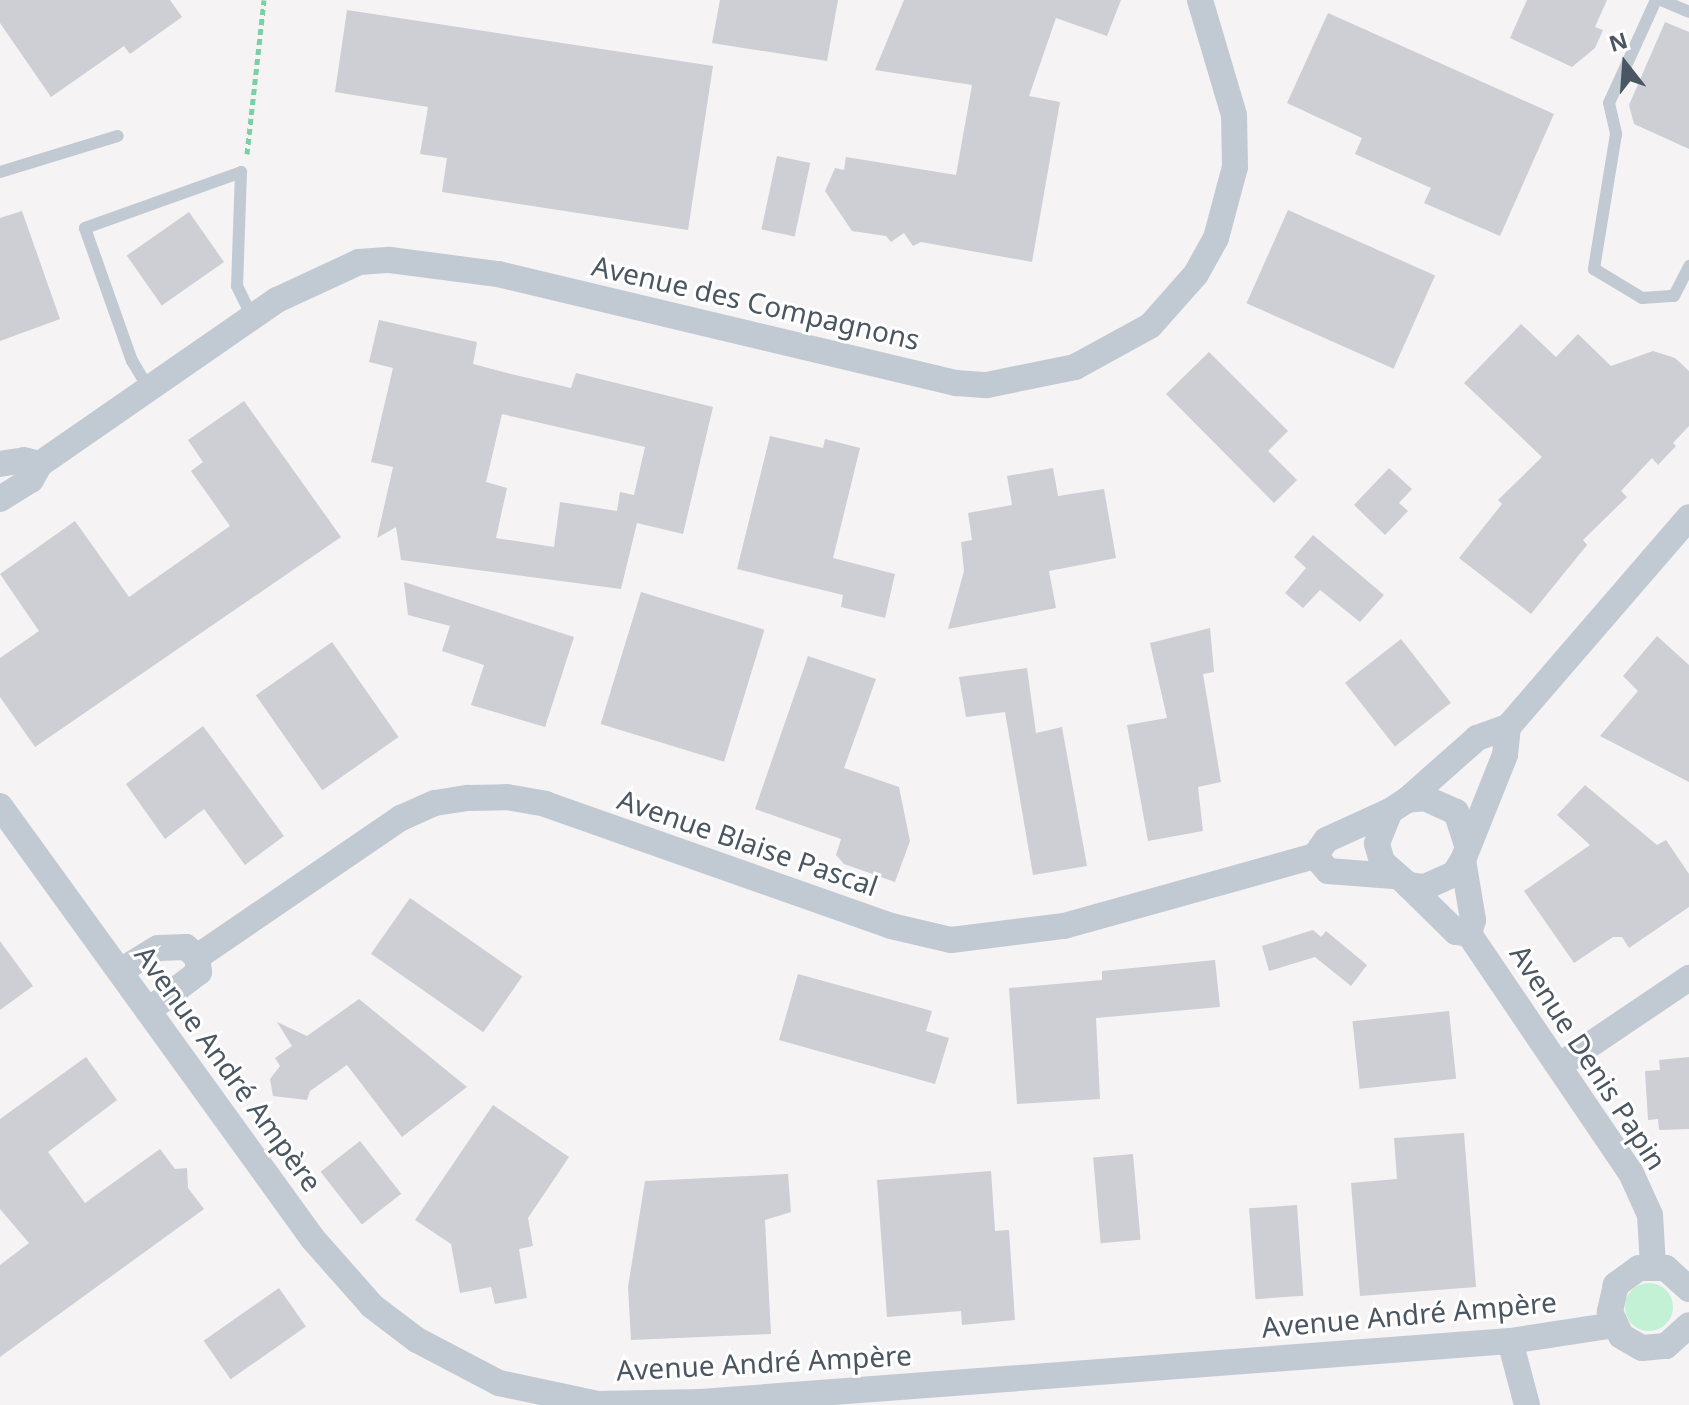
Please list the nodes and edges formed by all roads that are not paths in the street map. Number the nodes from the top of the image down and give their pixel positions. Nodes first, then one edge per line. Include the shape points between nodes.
1 (1200, 0) edge
2 (1658, 0) edge
3 (1689, 12) edge
4 (118, 136) dead end
5 (0, 172) edge
6 (1689, 266) edge
7 (252, 317) junction
8 (149, 389) junction
9 (0, 464) edge
10 (40, 464) junction
11 (0, 499) edge
12 (1689, 517) edge
13 (1508, 727) junction
14 (1399, 805) junction
15 (0, 806) edge
16 (1465, 853) junction
17 (1315, 856) junction
18 (1401, 880) junction
19 (1469, 934) junction
20 (197, 957) junction
21 (120, 971) junction
22 (1689, 978) edge
23 (148, 1011) junction
24 (1560, 1065) junction
25 (1653, 1265) junction
26 (1689, 1289) edge
27 (1614, 1325) junction
28 (1688, 1330) edge
29 (1510, 1341) junction
30 (641, 1405) edge
31 (1527, 1405) edge

1 - 7 street, Avenue des Compagnons via 1234,115 1235,167 1216,238 1189,283 1150,326 1075,367 987,385 956,383 498,274 390,260 359,262 321,276
2 - 3 lane
2 - 6 lane via 1609,103 1616,134 1594,269 1642,298 1674,296
4 - 5 lane
7 - 8 street, Avenue des Compagnons
7 - 8 lane via 237,286 241,172 85,228 132,361
8 - 10 street, Avenue des Compagnons
9 - 10 street
10 - 11 street, Avenue des Compagnons via 31,480
12 - 13 street, Avenue Blaise Pascal
13 - 14 street, Avenue Blaise Pascal via 1477,738
13 - 16 street, Avenue Blaise Pascal via 1505,755
14 - 16 street via 1442,802 1456,812
14 - 17 street, Avenue Blaise Pascal via 1326,840
14 - 18 street via 1377,844
15 - 21 street, Avenue André Ampère
16 - 18 street via 1440,883
16 - 19 street, Avenue Denis Papin via 1473,920
17 - 18 street via 1328,871
17 - 20 street, Avenue Blaise Pascal via 1064,926 951,940 891,926 545,804 507,797 468,798 435,803 401,818
18 - 19 street, Avenue Denis Papin via 1456,932
19 - 24 street, Avenue Denis Papin
20 - 21 street via 186,947 158,948
20 - 23 street, Avenue Blaise Pascal via 199,972
21 - 23 street, Avenue André Ampère
22 - 24 street
23 - 30 street, Avenue André Ampère via 266,1177 372,1306 417,1340 499,1383 598,1404
24 - 25 street, Avenue Denis Papin via 1631,1173 1650,1215
25 - 26 street via 1677,1274
25 - 27 street via 1626,1274 1616,1285 1610,1312
27 - 28 street via 1642,1348 1666,1346
27 - 29 street, Avenue André Ampère
29 - 30 street, Avenue André Ampère
29 - 31 street

